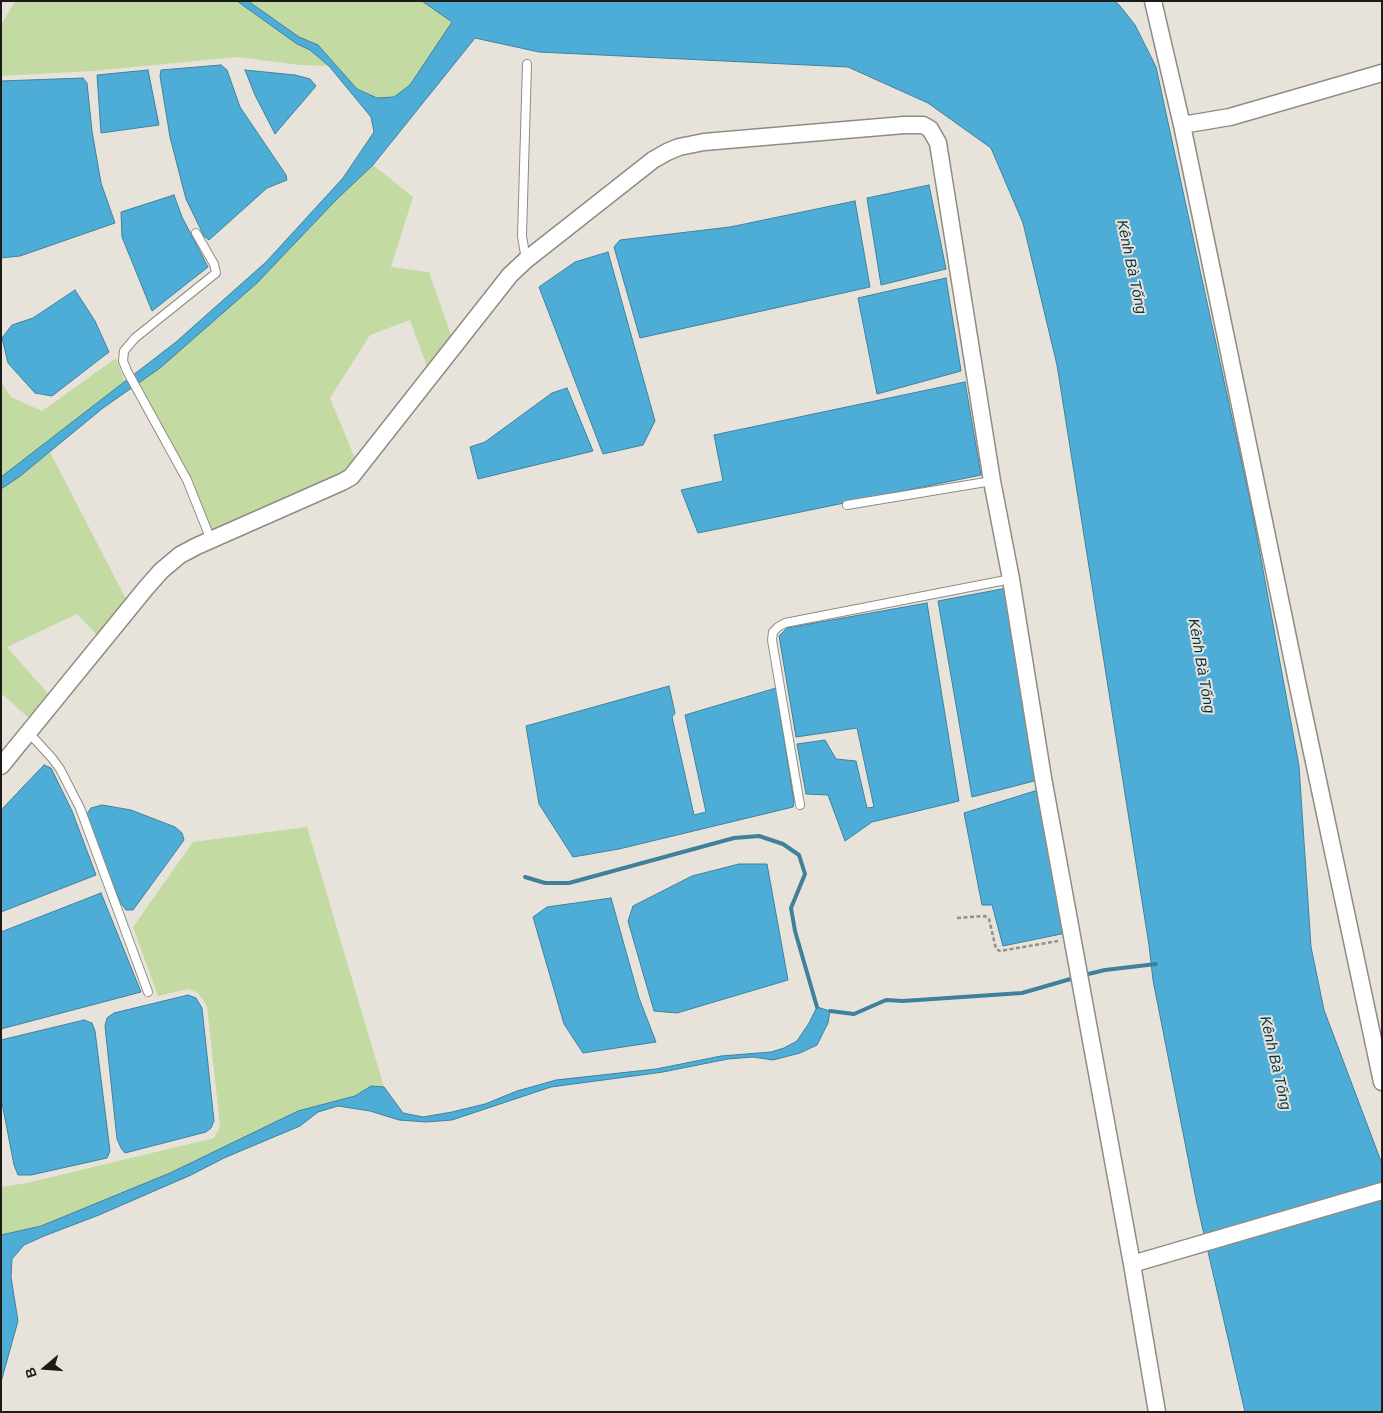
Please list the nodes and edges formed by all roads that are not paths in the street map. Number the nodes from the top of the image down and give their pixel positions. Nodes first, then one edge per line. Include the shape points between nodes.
1 (1152, 1) edge
2 (527, 64) dead end
3 (1382, 74) edge
4 (1182, 126) junction
5 (196, 233) dead end
6 (526, 260) junction
7 (992, 480) junction
8 (847, 505) dead end
9 (211, 540) junction
10 (1011, 579) junction
11 (29, 733) junction
12 (1, 766) edge
13 (800, 805) dead end
14 (148, 992) dead end
15 (1381, 1078) edge
16 (1382, 1190) edge
17 (1132, 1264) junction
18 (1157, 1412) edge

1 - 4 street
2 - 6 lane via 522,236
3 - 4 street via 1230,117
4 - 15 street
5 - 9 lane via 216,273 134,338 124,351 123,361 187,480
6 - 7 street via 653,160 679,147 704,142 923,125 930,129 938,143
6 - 9 street via 510,275 350,477
7 - 8 lane
7 - 10 street
9 - 11 street via 180,555 161,571
10 - 13 lane via 785,623 778,627 772,640
10 - 17 street via 1045,787
11 - 12 street
11 - 14 lane via 60,769 80,808
16 - 17 street
17 - 18 street

